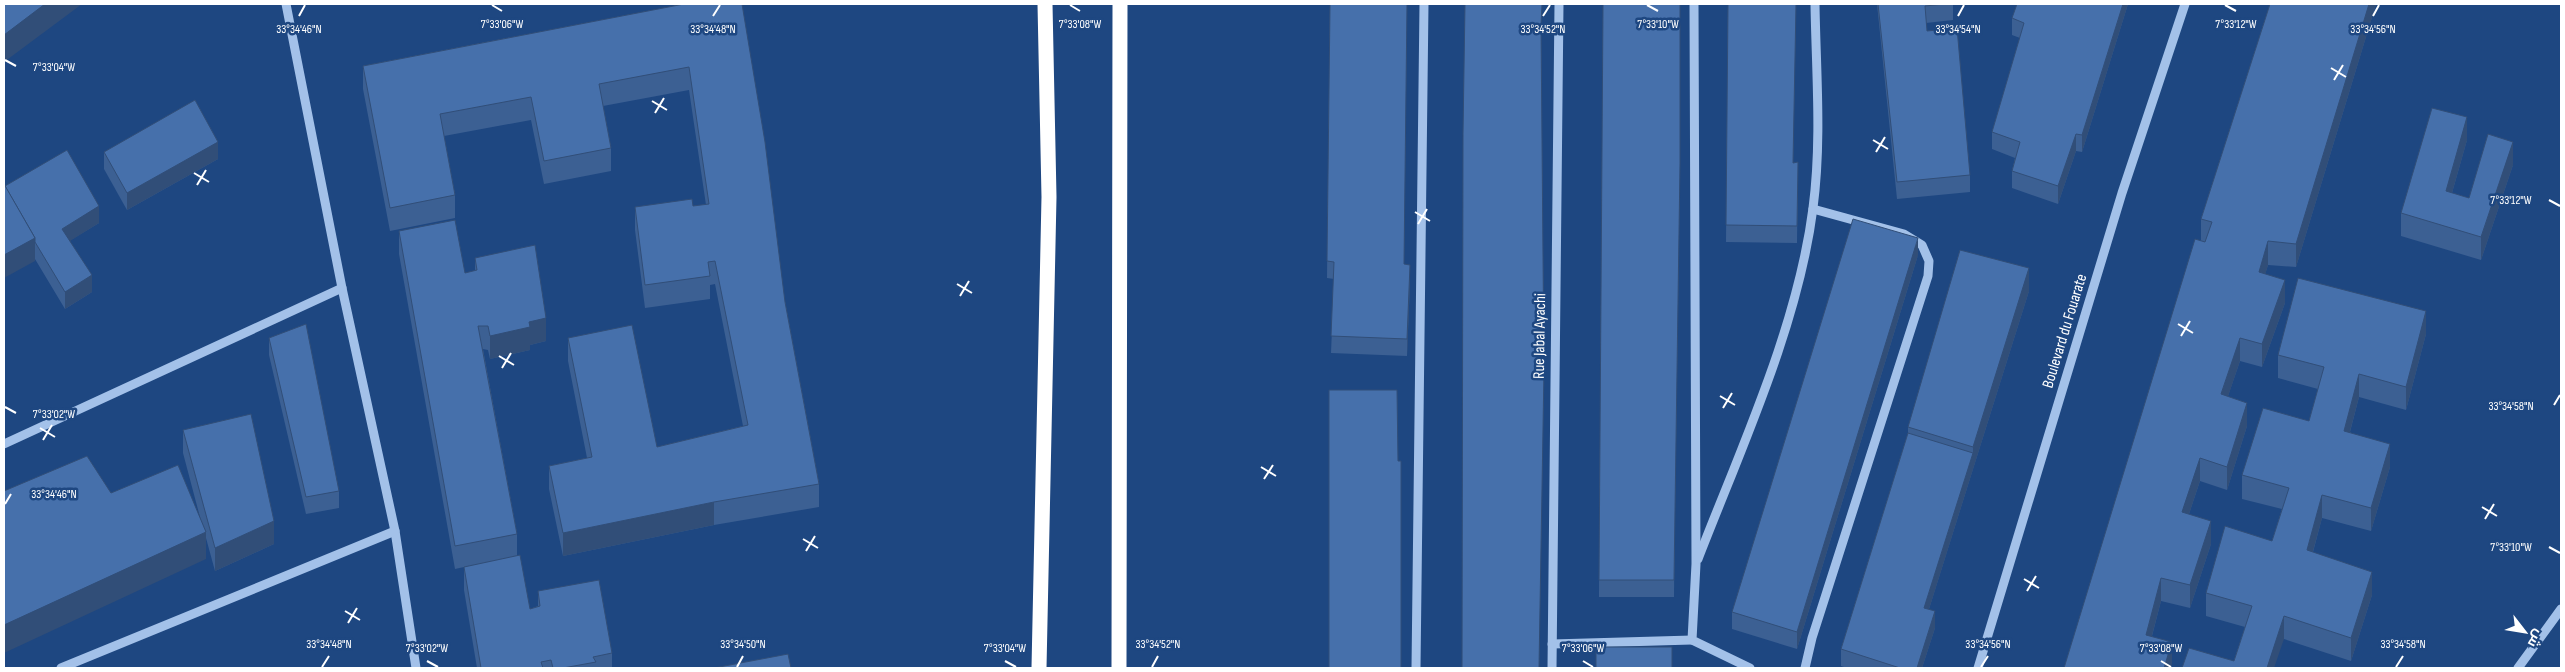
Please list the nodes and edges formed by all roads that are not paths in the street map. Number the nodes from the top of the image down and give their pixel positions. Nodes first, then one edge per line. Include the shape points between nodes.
1 (286, 4) edge
2 (1045, 4) edge
3 (1122, 4) edge
4 (1424, 4) edge
5 (1559, 4) edge
6 (1694, 4) edge
7 (1815, 4) edge
8 (2185, 4) edge
9 (1813, 209) junction
10 (342, 288) junction
11 (4, 444) edge
12 (395, 531) junction
13 (1696, 564) junction
14 (2561, 608) edge
15 (1692, 640) junction
16 (1552, 644) junction
17 (61, 668) edge
18 (416, 668) edge
19 (1040, 668) edge
20 (1119, 668) edge
21 (1416, 668) edge
22 (1552, 668) edge
23 (1750, 668) edge
24 (1805, 668) edge
25 (1978, 668) edge
26 (2518, 668) edge

1 - 10 street
2 - 19 highway via 1049,197
3 - 20 highway
4 - 21 street
5 - 16 street, Rue Jabal Ayachi
6 - 13 street
7 - 9 street via 1818,148
8 - 25 street, Boulevard du Fouarate via 2122,193
9 - 13 street via 1794,299 1773,366
9 - 24 street via 1904,234 1922,244 1929,261 1926,284
10 - 11 street
10 - 12 street
12 - 17 street
12 - 18 street
13 - 15 street
14 - 26 street
15 - 16 street
15 - 23 street
16 - 22 street, Rue Jabal Ayachi

